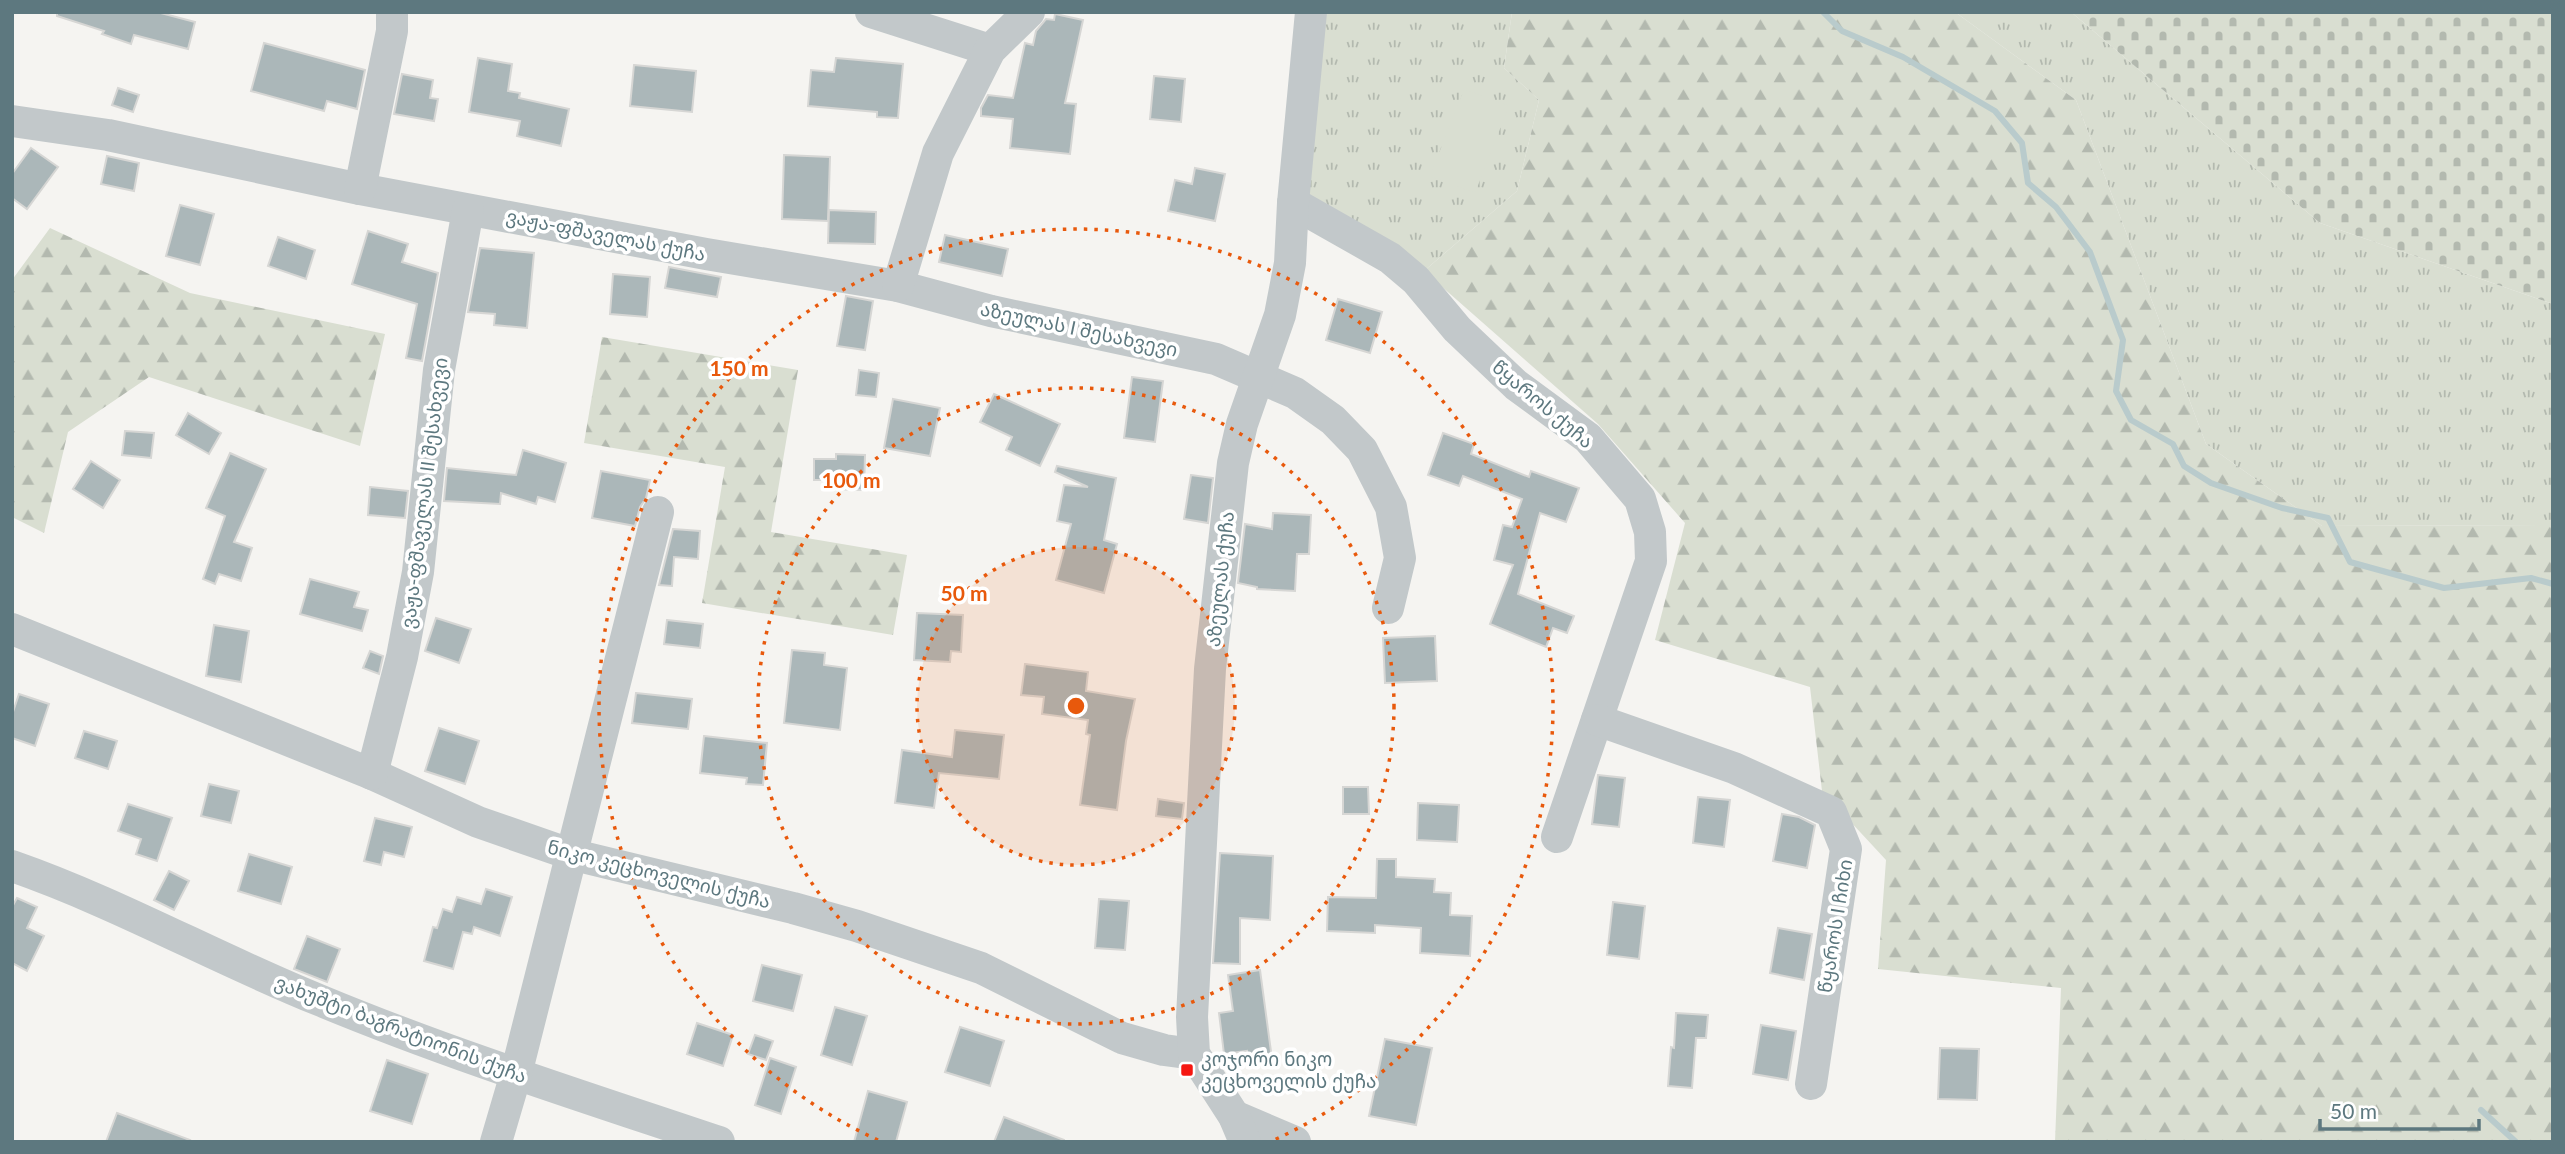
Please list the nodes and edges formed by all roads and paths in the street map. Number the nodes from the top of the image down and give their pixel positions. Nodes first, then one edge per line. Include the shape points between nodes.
1 (392, 12) edge
2 (871, 12) edge
3 (1028, 12) edge
4 (1311, 12) edge
5 (990, 50) junction
6 (12, 121) edge
7 (360, 189) junction
8 (1293, 203) junction
9 (468, 210) junction
10 (898, 286) junction
11 (1259, 377) junction
12 (658, 512) dead end
13 (1388, 608) dead end
14 (12, 629) edge
15 (1597, 720) junction
16 (372, 774) junction
17 (1557, 837) dead end
18 (570, 855) junction
19 (12, 866) edge
20 (1194, 1054) junction
21 (516, 1074) junction
22 (1811, 1084) dead end
23 (1239, 1129) edge
24 (496, 1142) edge
25 (719, 1142) edge
26 (1295, 1142) edge

1 - 7 street
2 - 5 street
3 - 5 street
4 - 8 street, აზეულას ქუჩა
5 - 10 street via 938,153
6 - 7 street, ვაჟა-ფშაველას ქუჩა via 108,135
7 - 9 street, ვაჟა-ფშაველას ქუჩა
8 - 11 street, აზეულას ქუჩა via 1290,263 1280,315
8 - 15 street, წყაროს ქუჩა via 1399,265 1457,329 1517,385 1588,438 1640,499 1650,532 1651,561
9 - 10 street, ვაჟა-ფშაველას ქუჩა
9 - 16 street, ვაჟა-ფშაველას II შესახვევი via 439,370 418,572
10 - 11 street, აზეულას I შესახვევი via 991,311 1216,359
11 - 13 street, აზეულას I შესახვევი via 1296,393 1334,420 1362,450 1391,507 1398,545 1400,558
11 - 20 street, აზეულას ქუჩა via 1233,463 1210,669 1192,1017
12 - 18 street
14 - 16 street, ნიკო კეცხოველის ქუჩა
15 - 17 street, წყაროს ქუჩა
15 - 22 street, წყაროს I ჩიხი via 1734,768 1831,812 1846,849
16 - 18 street, ნიკო კეცხოველის ქუჩა
18 - 20 street, ნიკო კეცხოველის ქუჩა via 857,926 981,968 1122,1038
18 - 21 street
19 - 21 street, ვახუშტი ბაგრატიონის ქუჩა via 317,1000
20 - 23 street, აზეულას ქუჩა
21 - 24 street
21 - 25 street, ვახუშტი ბაგრატიონის ქუჩა
23 - 26 street

